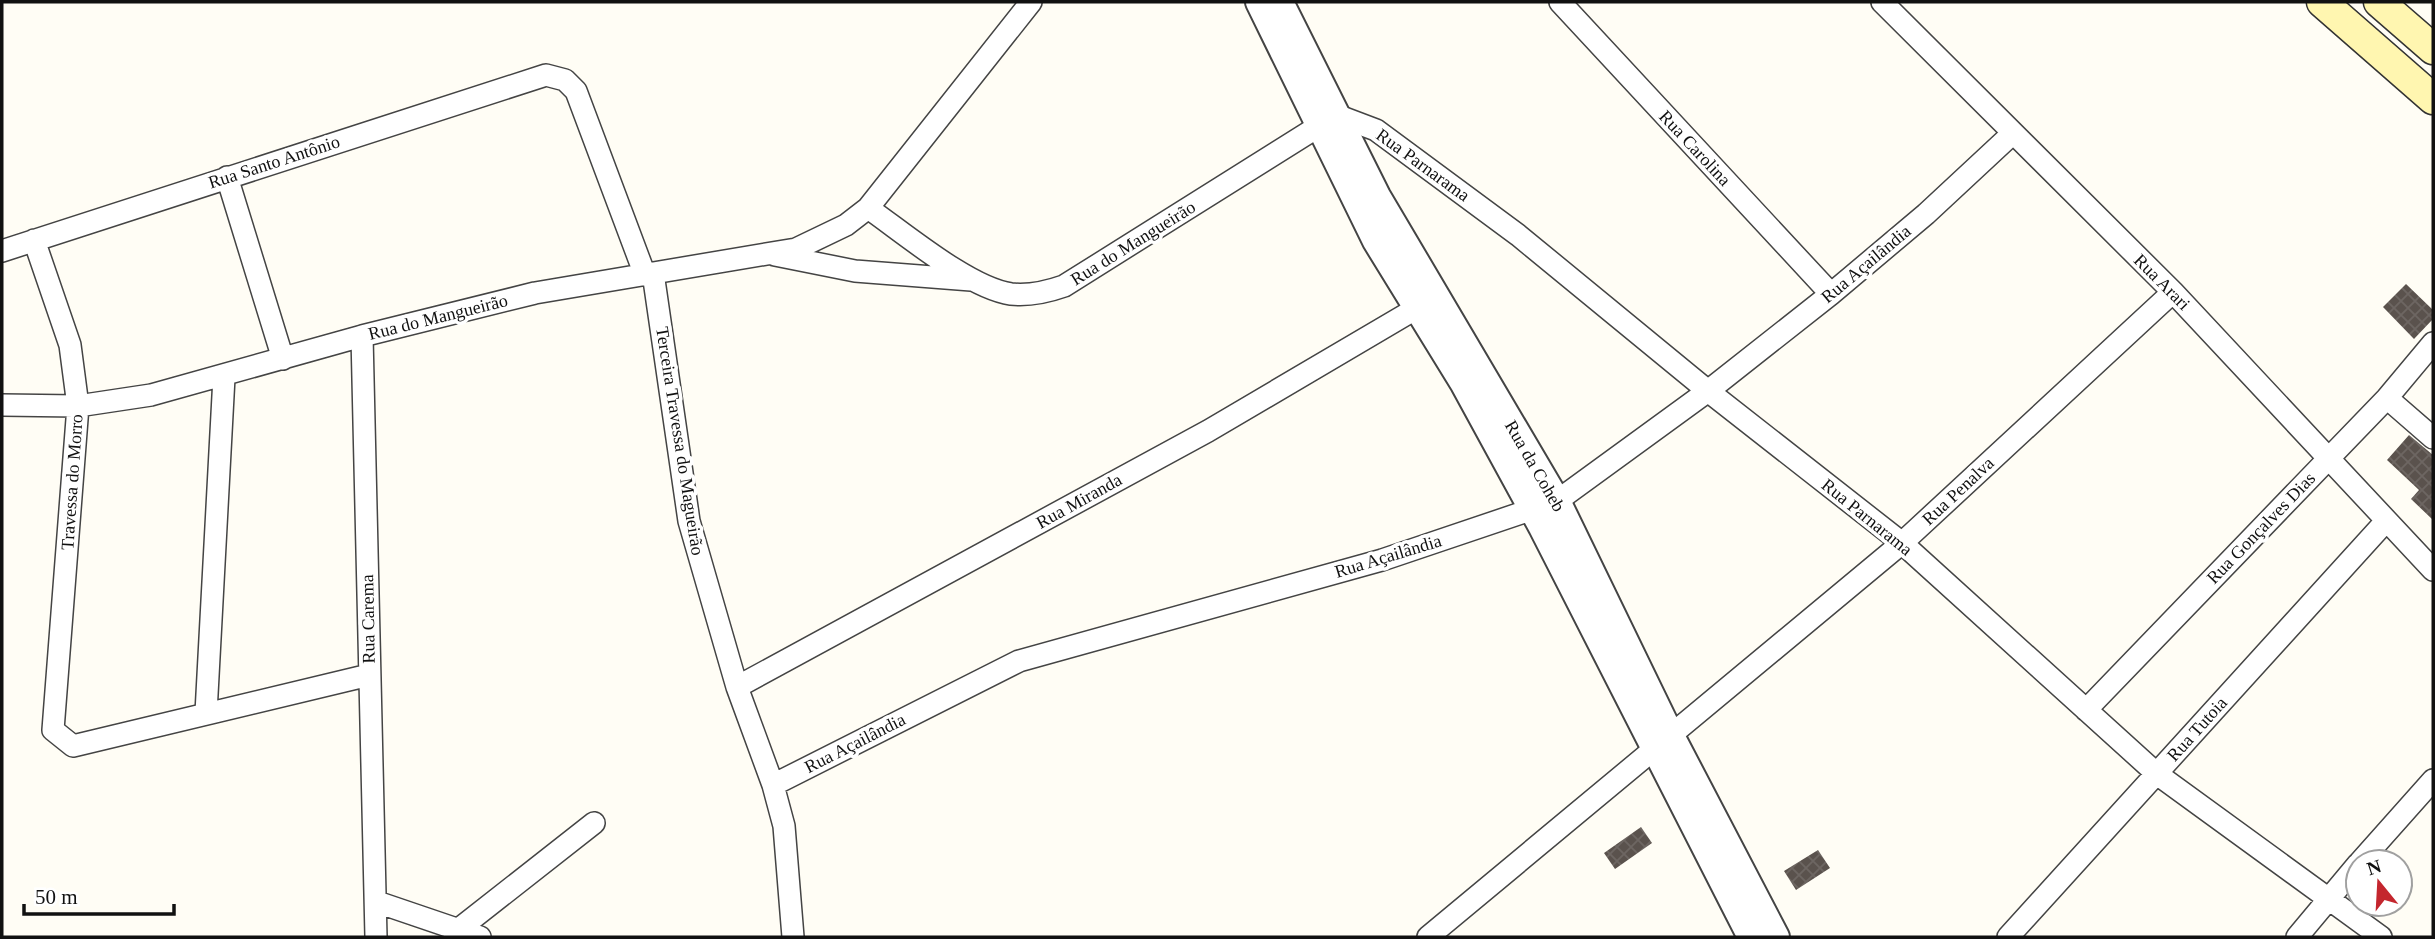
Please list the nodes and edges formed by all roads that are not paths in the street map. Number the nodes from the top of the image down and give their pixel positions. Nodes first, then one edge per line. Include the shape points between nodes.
1 (1031, 2) edge
2 (1259, 2) edge
3 (1280, 2) edge
4 (1560, 2) edge
5 (1882, 2) edge
6 (2322, 2) edge
7 (2379, 2) edge
8 (2433, 49) edge
9 (546, 75) joint
10 (2433, 99) edge
11 (1329, 121) junction
12 (2012, 134) junction
13 (228, 177) junction
14 (868, 208) junction
15 (34, 240) junction
16 (2, 251) edge
17 (766, 253) junction
18 (649, 274) junction
19 (973, 280) junction
20 (2173, 292) junction
21 (1831, 294) junction
22 (1417, 308) junction
23 (362, 336) junction
24 (2433, 343) edge
25 (283, 359) junction
26 (224, 377) junction
27 (1708, 391) junction
28 (2387, 398) junction
29 (2, 405) edge
30 (78, 406) junction
31 (2433, 438) edge
32 (2328, 458) junction
33 (1557, 501) junction
34 (1531, 508) junction
35 (2386, 521) junction
36 (1902, 543) junction
37 (2433, 570) edge
38 (369, 675) junction
39 (737, 687) junction
40 (2085, 710) junction
41 (206, 713) junction
42 (1662, 742) junction
43 (2157, 774) junction
44 (2433, 780) edge
45 (773, 785) junction
46 (594, 823) dead end
47 (2372, 848) edge
48 (2344, 879) edge
49 (2326, 899) junction
50 (377, 901) junction
51 (459, 929) junction
52 (376, 937) edge
53 (480, 937) edge
54 (793, 937) edge
55 (1428, 937) edge
56 (1751, 937) edge
57 (1776, 937) edge
58 (2008, 937) edge
59 (2297, 937) edge
60 (2381, 937) edge

1 - 14 street, Rua do Mangueirão
2 - 11 street, Rua da Coheb
3 - 11 street, Rua da Coheb
4 - 21 street, Rua Carolina
5 - 12 street, Rua Arari
6 - 10 main road
7 - 8 main road
9 - 13 street, Rua Santo Antônio
9 - 18 street, Terceira Travessa do Magueirão via 565,80 576,91
11 - 19 street, Rua do Mangueirão via 1064,286 1041,294 1010,294
11 - 22 street, Rua da Coheb via 1376,242
11 - 27 street, Rua Parnarama via 1376,130 1421,161
11 - 33 street, Rua da Coheb
12 - 20 street, Rua Arari
12 - 21 street, Rua Açailândia
13 - 15 street, Rua Santo Antônio
13 - 25 street
14 - 17 street, Rua do Mangueirão via 820,239 796,249
14 - 19 street, Rua do Mangueirão
15 - 16 street, Rua Santo Antônio
15 - 30 street, Travessa do Morro via 69,345
17 - 18 street, Rua do Mangueirão
17 - 19 street via 855,271
18 - 23 street, Rua do Mangueirão via 534,293
18 - 39 street, Terceira Travessa do Magueirão via 689,521
20 - 32 street, Rua Arari
20 - 36 street, Rua Penalva
21 - 27 street, Rua Açailândia
22 - 34 street, Rua da Coheb via 1464,383
22 - 39 street, Rua Miranda via 1208,431
23 - 25 street, Rua do Mangueirão
23 - 38 street, Rua Carema
24 - 28 street, Rua Gonçalves Dias
25 - 26 street, Rua do Mangueirão
26 - 30 street, Rua do Mangueirão
26 - 41 street
27 - 33 street, Rua Açailândia
27 - 36 street, Rua Parnarama
28 - 31 street
28 - 32 street, Rua Gonçalves Dias
29 - 30 street, Rua do Mangueirão
30 - 41 street, Travessa do Morro via 53,730 73,746
32 - 35 street, Rua Arari
32 - 40 street, Rua Gonçalves Dias
33 - 34 street, Rua Açailândia
33 - 42 street, Rua da Coheb via 1615,615
34 - 42 street, Rua da Coheb
34 - 45 street, Rua Açailândia via 1382,560 1019,661
35 - 37 street, Rua Arari
35 - 43 street, Rua Tutoia
36 - 40 street, Rua Parnarama
36 - 42 street, Rua Penalva
38 - 41 street
38 - 50 street, Rua Carema
39 - 45 street
40 - 43 street, Rua Parnarama
42 - 55 street, Rua Penalva
42 - 56 street, Rua da Coheb
42 - 57 street, Rua da Coheb
43 - 49 street, Rua Parnarama
43 - 58 street, Rua Tutoia
44 - 47 street
45 - 54 street via 784,826
46 - 51 street
48 - 49 street
49 - 59 street
49 - 60 street, Rua Parnarama
50 - 51 street
50 - 52 street, Rua Carema
51 - 53 street

